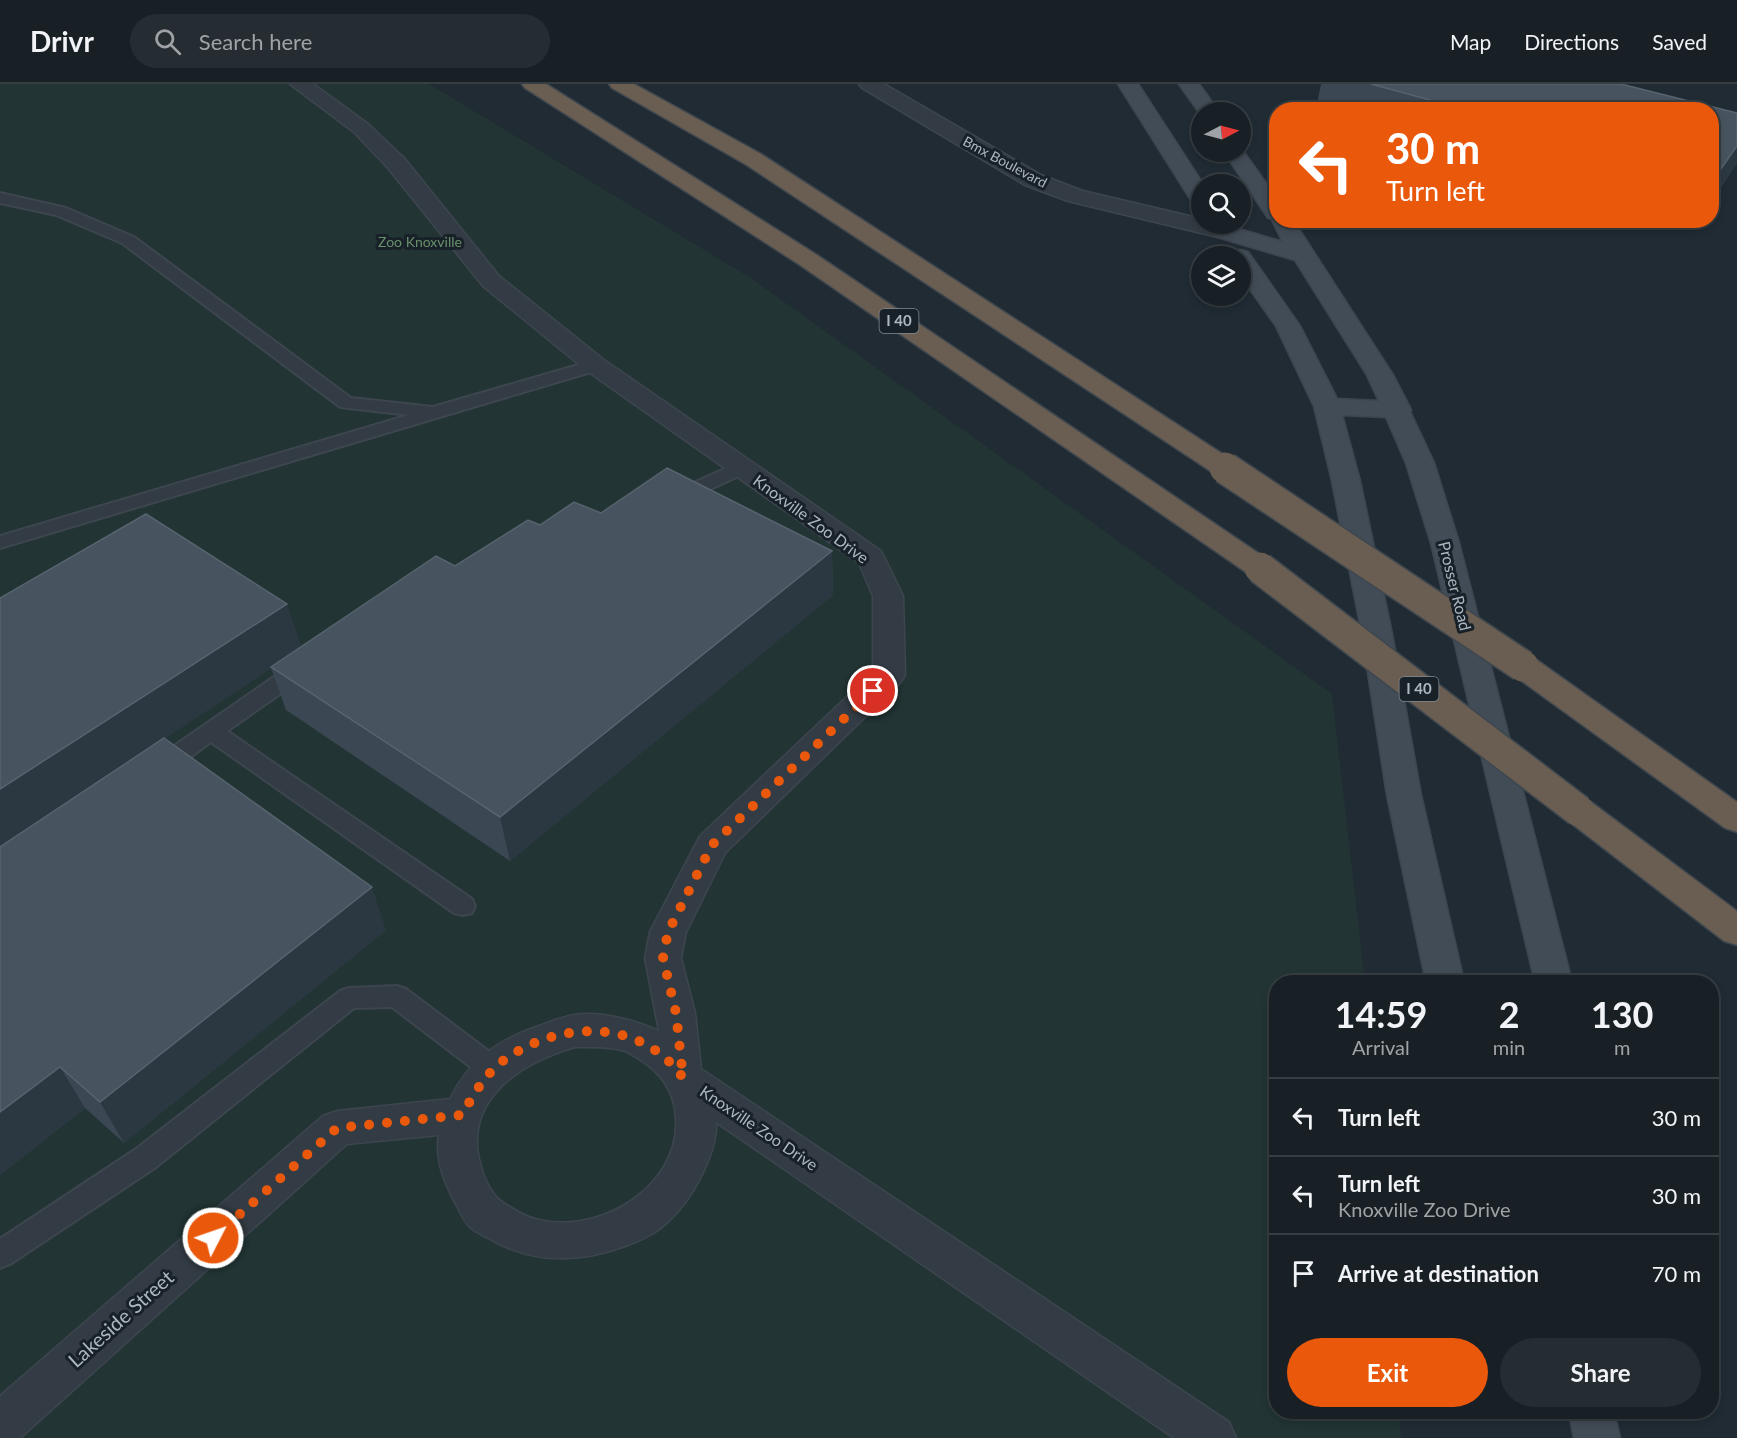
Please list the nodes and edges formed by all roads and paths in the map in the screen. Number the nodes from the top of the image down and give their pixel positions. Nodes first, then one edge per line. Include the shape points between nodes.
1 (300, 84) edge
2 (532, 84) edge
3 (619, 84) edge
4 (869, 84) edge
5 (1128, 84) edge
6 (1189, 84) edge
7 (1202, 102) edge
8 (1242, 162) edge
9 (1191, 183) edge
10 (0, 198) edge
11 (1269, 203) edge
12 (1191, 221) edge
13 (1286, 228) edge
14 (1241, 234) edge
15 (1304, 255) junction
16 (1251, 273) edge
17 (595, 365) junction
18 (1327, 406) junction
19 (1398, 410) junction
20 (437, 412) junction
21 (740, 468) junction
22 (654, 506) edge
23 (0, 542) edge
24 (318, 657) edge
25 (211, 731) junction
26 (146, 777) edge
27 (1737, 819) edge
28 (464, 906) dead end
29 (1737, 930) edge
30 (1443, 975) edge
31 (1552, 975) edge
32 (494, 1070) junction
33 (683, 1078) junction
34 (462, 1115) junction
35 (0, 1255) edge
36 (1593, 1419) edge
37 (0, 1426) edge
38 (1213, 1438) edge
39 (1597, 1438) edge

1 - 17 street, Knoxville Zoo Drive via 361,128 396,163 491,281
2 - 29 highway, I 40, bridge via 880,308 1260,568
3 - 27 highway, bridge via 753,159 1225,468 1523,666
4 - 12 street, Bmx Boulevard via 1033,180 1076,196
5 - 9 street
6 - 7 street
8 - 11 street
10 - 20 lane via 61,211 128,240 346,403
13 - 15 street, Prosser Road
14 - 15 street
15 - 19 street, Prosser Road via 1349,323
16 - 18 street via 1288,326
17 - 20 lane
17 - 21 street, Knoxville Zoo Drive
18 - 19 street
18 - 30 street via 1351,504 1404,795
19 - 31 street, Prosser Road via 1420,463 1445,543
20 - 23 lane
21 - 22 lane
21 - 33 street, Knoxville Zoo Drive via 871,558 888,596 889,675 712,845 668,932 663,958 676,1013
24 - 25 lane
25 - 26 lane
25 - 28 lane
32 - 33 street via 506,1058 539,1041 575,1031 611,1032 645,1042 672,1061
32 - 34 street via 479,1084
32 - 35 lane via 397,996 350,998 146,1158
33 - 34 street via 690,1088 698,1118 693,1155 673,1189 642,1218 603,1236 559,1242 538,1238 518,1234 485,1213 464,1184 456,1148
33 - 38 street, Knoxville Zoo Drive
34 - 37 street, Lakeside Street via 337,1128
36 - 39 street

